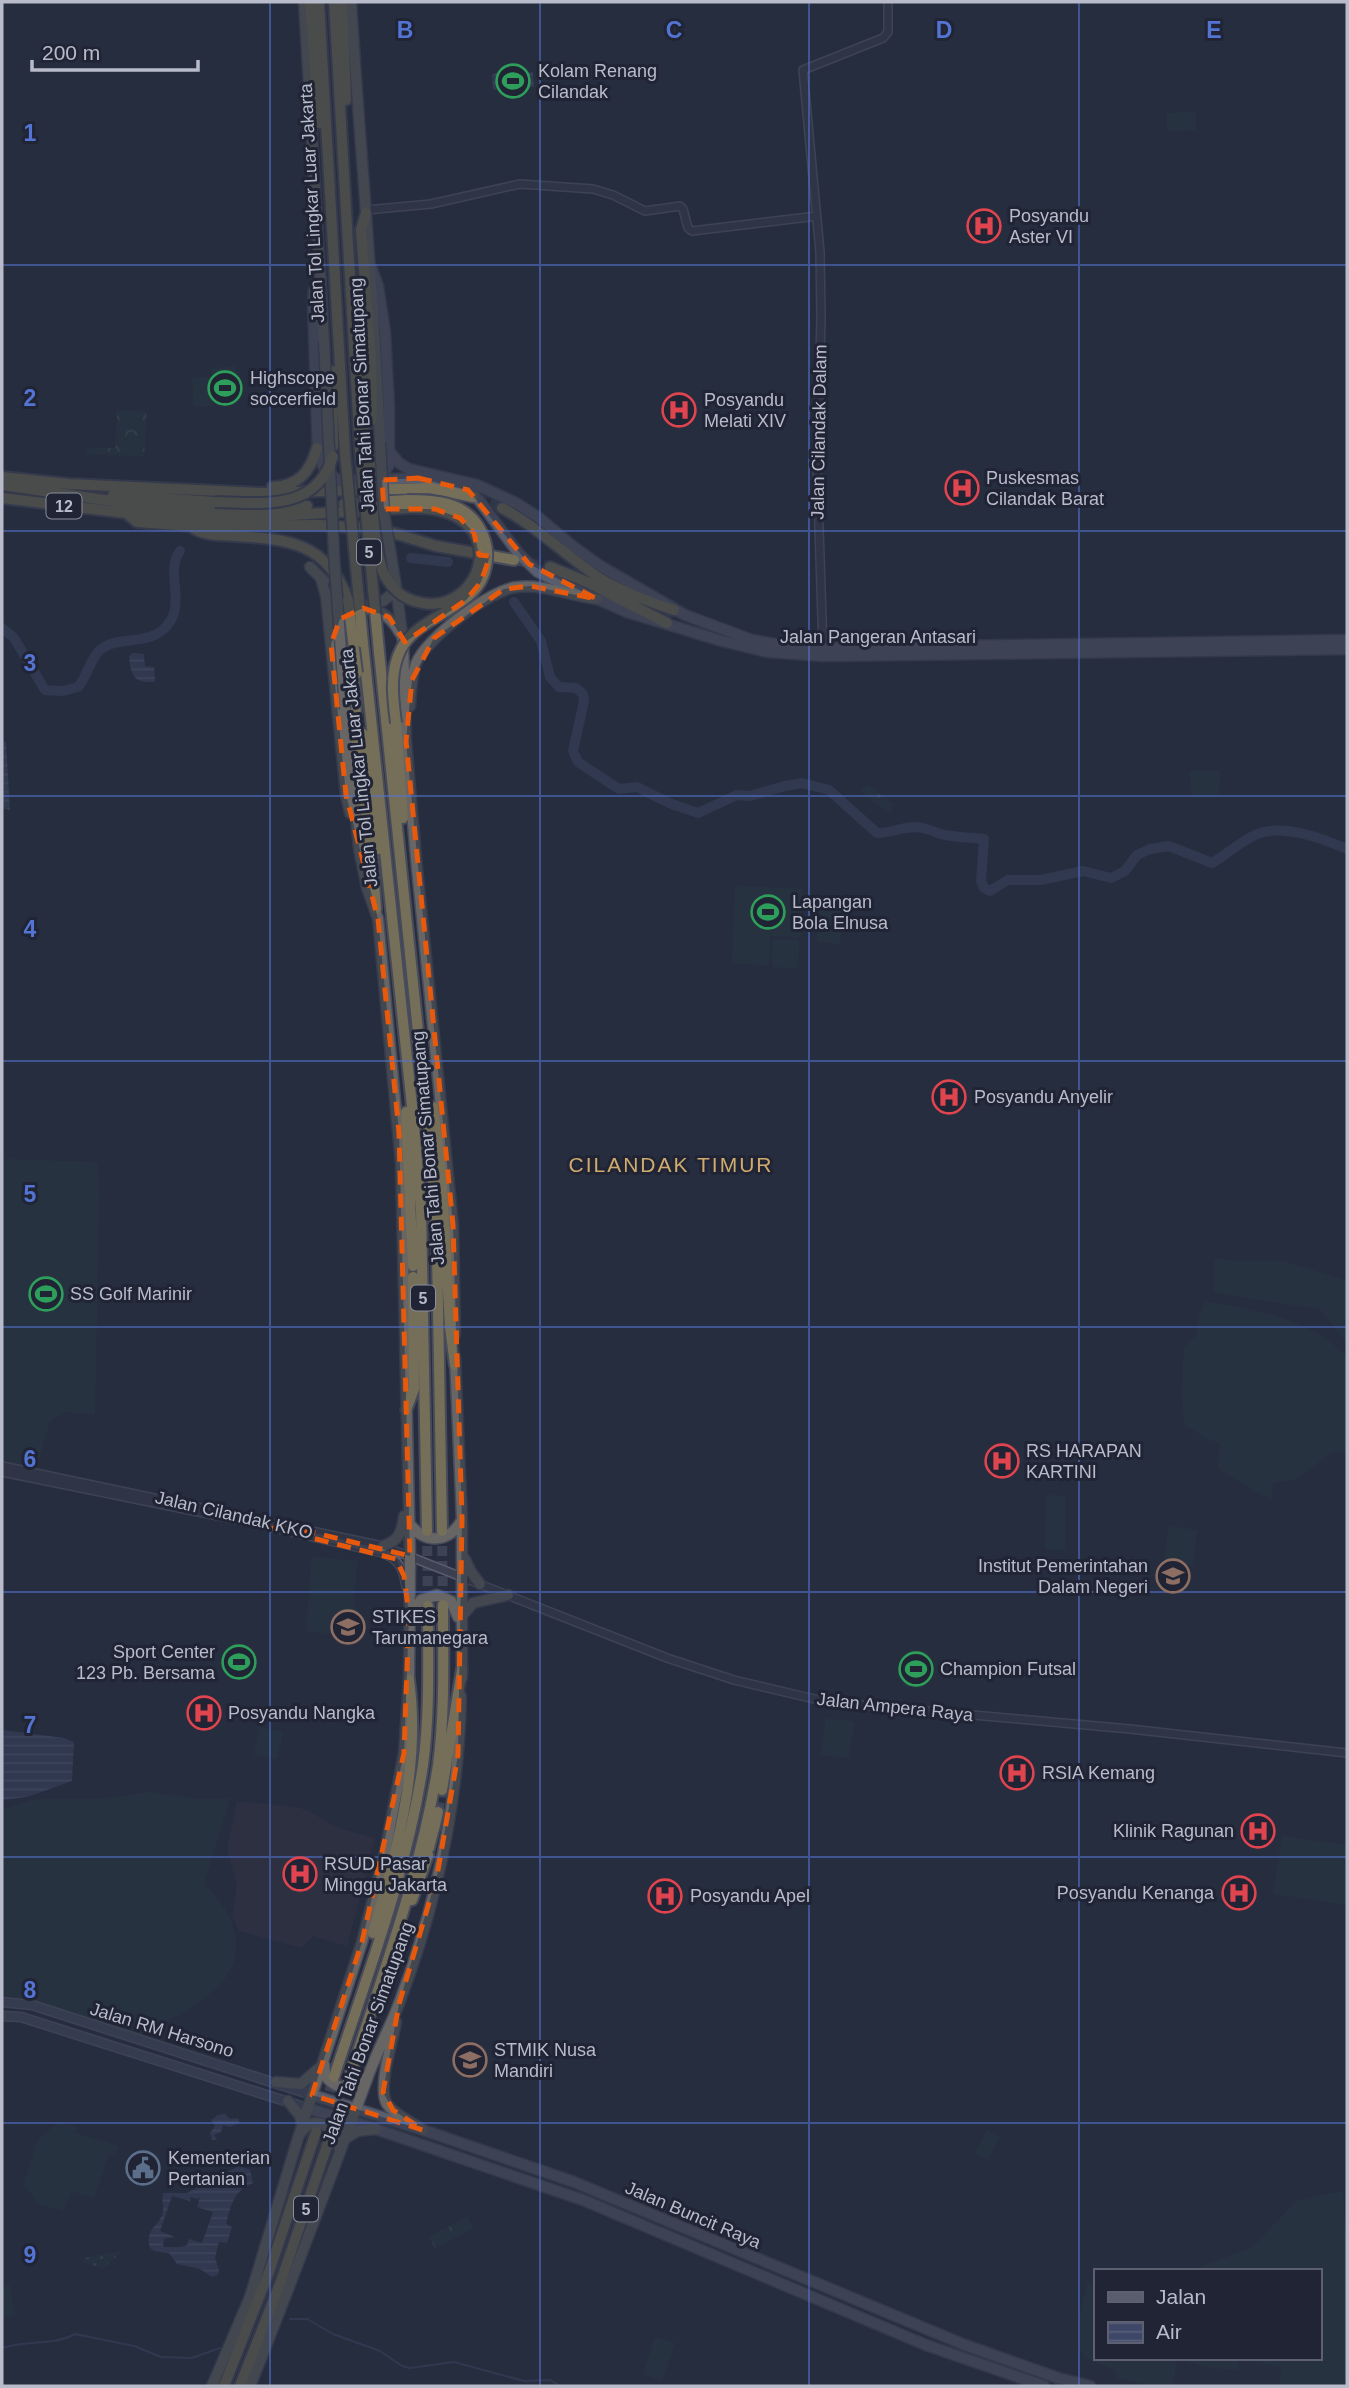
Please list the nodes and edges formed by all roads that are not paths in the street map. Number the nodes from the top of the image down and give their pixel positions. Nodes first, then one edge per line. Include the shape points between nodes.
1 (304, 2) edge
2 (310, 2) edge
3 (319, 2) edge
4 (334, 2) edge
5 (342, 2) edge
6 (351, 2) edge
7 (888, 2) edge
8 (327, 152) junction
9 (366, 211) junction
10 (817, 216) junction
11 (346, 225) junction
12 (348, 265) junction
13 (371, 267) junction
14 (321, 278) junction
15 (334, 282) junction
16 (349, 282) junction
17 (367, 425) junction
18 (317, 448) junction
19 (364, 448) junction
20 (391, 453) junction
21 (339, 454) junction
22 (2, 477) edge
23 (18, 479) junction
24 (379, 480) junction
25 (2, 485) edge
26 (44, 491) junction
27 (473, 497) tunnel mouth
28 (2, 498) edge
29 (408, 504) junction
30 (502, 508) tunnel mouth
31 (126, 513) junction
32 (191, 526) junction
33 (514, 560) tunnel mouth
34 (310, 567) dead end
35 (550, 567) tunnel mouth
36 (321, 579) junction
37 (396, 588) junction
38 (597, 599) junction
39 (354, 605) junction
40 (674, 610) junction
41 (667, 622) junction
42 (403, 640) junction
43 (1347, 640) edge
44 (331, 644) junction
45 (822, 648) junction
46 (1347, 649) edge
47 (893, 651) junction
48 (909, 651) junction
49 (357, 668) junction
50 (391, 724) junction
51 (406, 741) junction
52 (359, 847) junction
53 (399, 850) junction
54 (385, 852) junction
55 (389, 889) junction
56 (404, 898) junction
57 (376, 909) junction
58 (401, 998) junction
59 (417, 1014) junction
60 (455, 1364) junction
61 (406, 1410) junction
62 (2, 1466) edge
63 (2, 1472) edge
64 (408, 1499) junction
65 (244, 1518) junction
66 (462, 1519) junction
67 (409, 1524) junction
68 (273, 1525) junction
69 (427, 1531) tunnel mouth
70 (442, 1531) tunnel mouth
71 (383, 1546) junction
72 (462, 1548) junction
73 (410, 1556) junction
74 (462, 1577) junction
75 (480, 1584) junction
76 (509, 1595) junction
77 (443, 1605) tunnel mouth
78 (428, 1606) tunnel mouth
79 (409, 1610) junction
80 (461, 1617) junction
81 (461, 1632) junction
82 (462, 1670) junction
83 (409, 1679) junction
84 (1347, 1753) edge
85 (442, 1790) tunnel mouth
86 (438, 1812) tunnel mouth
87 (2, 2002) edge
88 (399, 2004) junction
89 (2, 2016) edge
90 (368, 2021) junction
91 (344, 2047) junction
92 (323, 2061) junction
93 (334, 2077) tunnel mouth
94 (368, 2077) junction
95 (276, 2082) junction
96 (348, 2082) tunnel mouth
97 (312, 2095) junction
98 (288, 2101) junction
99 (307, 2108) junction
100 (356, 2109) junction
101 (352, 2121) junction
102 (302, 2126) junction
103 (376, 2129) junction
104 (423, 2130) junction
105 (316, 2133) tunnel mouth
106 (330, 2137) tunnel mouth
107 (298, 2138) junction
108 (346, 2139) junction
109 (340, 2155) junction
110 (242, 2343) junction
111 (256, 2349) junction
112 (1056, 2382) edge
113 (212, 2386) edge
114 (224, 2386) edge
115 (240, 2386) edge
116 (250, 2386) edge
117 (1044, 2386) edge
118 (1090, 2386) edge

1 - 14 highway, Jalan Tahi Bonar Simatupang
2 - 8 highway via 321,139
3 - 8 highway, Jalan Tol Lingkar Luar Jakarta
4 - 11 highway, Jalan Tol Lingkar Luar Jakarta / 5
5 - 11 highway via 350,211
6 - 9 highway, Jalan Tahi Bonar Simatupang
7 - 10 street, Jalan Cilandak Dalam via 888,32 883,38 803,70
8 - 15 highway, Jalan Tol Lingkar Luar Jakarta
9 - 10 street via 431,204 520,184 593,189 640,211 680,206 692,231
9 - 13 highway, Jalan Tahi Bonar Simatupang
9 - 17 highway via 362,230 372,418
10 - 45 street, Jalan Cilandak Dalam
11 - 12 highway, Jalan Tol Lingkar Luar Jakarta / 5
12 - 16 highway, Jalan Tol Lingkar Luar Jakarta / 5
12 - 17 highway
13 - 20 main road via 385,332
13 - 37 highway, Jalan Tahi Bonar Simatupang, bridge via 384,513
14 - 18 main road, Jalan Pangeran Antasari via 313,303
14 - 52 highway, Jalan Tahi Bonar Simatupang, bridge via 334,554
15 - 16 highway
15 - 21 highway, Jalan Tol Lingkar Luar Jakarta
16 - 19 highway, Jalan Tol Lingkar Luar Jakarta / 5
17 - 19 highway
18 - 23 highway via 305,475 284,486
18 - 24 main road, Jalan Pangeran Antasari via 326,472 338,480
19 - 29 highway, bridge via 386,578 414,602 436,604 456,597 478,568 476,538 455,514
19 - 50 highway, Jalan Tol Lingkar Luar Jakarta / 5, bridge
20 - 24 main road
20 - 40 main road, Jalan Pangeran Antasari via 409,469 477,485 516,503 593,561
21 - 26 highway, bridge via 328,472 303,495 289,500 215,502
21 - 54 highway, Jalan Tol Lingkar Luar Jakarta / 5, bridge
22 - 23 highway
23 - 27 highway via 269,493 430,488
24 - 38 main road, Jalan Pangeran Antasari via 418,478 468,490 529,564
25 - 26 highway, 12
26 - 29 highway via 210,510
28 - 31 highway, 12
29 - 31 highway via 224,518
29 - 50 highway, bridge via 442,502 470,515 485,538 487,564 471,595 418,630 402,648 396,663
30 - 40 highway via 522,518 596,576
31 - 32 highway via 137,522
32 - 33 highway via 380,528 463,552
32 - 49 highway, bridge via 208,535 282,540 322,559 334,571 348,600
34 - 36 highway
35 - 41 highway
36 - 39 highway
36 - 44 highway
37 - 39 highway via 375,604
37 - 42 highway, Jalan Tahi Bonar Simatupang
38 - 41 main road, Jalan Pangeran Antasari
38 - 51 highway via 546,588 514,587 472,609 435,638 416,663
39 - 42 highway via 385,614
39 - 44 highway via 337,622
40 - 45 main road, Jalan Pangeran Antasari via 752,640
41 - 47 main road, Jalan Pangeran Antasari via 768,652 824,656
42 - 51 highway, Jalan Tahi Bonar Simatupang
43 - 48 main road, Jalan Pangeran Antasari
44 - 52 highway via 346,795
45 - 47 main road, Jalan Pangeran Antasari
46 - 48 main road, Jalan Pangeran Antasari
47 - 48 main road, Jalan Pangeran Antasari
49 - 55 highway via 370,801
49 - 57 highway via 358,759
50 - 53 highway, Jalan Tol Lingkar Luar Jakarta / 5
50 - 56 highway via 408,877
51 - 60 highway, Jalan Tahi Bonar Simatupang via 453,1225
52 - 57 highway, Jalan Tahi Bonar Simatupang
53 - 54 highway
53 - 56 highway, Jalan Tol Lingkar Luar Jakarta / 5
54 - 55 highway, Jalan Tol Lingkar Luar Jakarta / 5
55 - 58 highway, Jalan Tol Lingkar Luar Jakarta / 5
56 - 59 highway, Jalan Tol Lingkar Luar Jakarta / 5
57 - 61 highway, Jalan Tahi Bonar Simatupang via 399,1132
58 - 61 highway via 398,1015 413,1272 414,1389
58 - 69 highway, Jalan Tol Lingkar Luar Jakarta / 5 via 421,1210
59 - 60 highway via 438,1139
59 - 70 highway, Jalan Tol Lingkar Luar Jakarta / 5 via 437,1252
60 - 66 highway, Jalan Tahi Bonar Simatupang
61 - 64 highway, Jalan Tahi Bonar Simatupang
62 - 65 street, Jalan Cilandak KKO
63 - 65 street, Jalan Cilandak KKO
64 - 67 highway, Jalan Tahi Bonar Simatupang
64 - 71 highway via 400,1535
65 - 68 street, Jalan Cilandak KKO
66 - 67 highway via 457,1529 441,1539 423,1537
66 - 72 highway, Jalan Tahi Bonar Simatupang
67 - 73 highway, Jalan Tahi Bonar Simatupang
68 - 71 street, Jalan Cilandak KKO
68 - 79 street, Jalan Cilandak KKO via 397,1559
71 - 73 street, Jalan Cilandak KKO
72 - 74 highway, Jalan Tahi Bonar Simatupang
72 - 75 highway
73 - 74 street, Jalan Cilandak KKO
73 - 79 highway, Jalan Tahi Bonar Simatupang
74 - 75 street, Jalan Ampera Raya
74 - 80 highway, Jalan Tahi Bonar Simatupang
75 - 76 street, Jalan Ampera Raya
76 - 80 highway via 473,1603
76 - 84 street, Jalan Ampera Raya via 689,1666 836,1704
77 - 90 highway via 442,1726 431,1804
78 - 91 highway via 427,1718 416,1805
79 - 81 highway via 428,1596 441,1595 454,1605
79 - 83 highway, Jalan Tahi Bonar Simatupang
80 - 81 highway, Jalan Tahi Bonar Simatupang
81 - 82 highway, Jalan Tahi Bonar Simatupang
82 - 85 highway
82 - 88 highway, Jalan Tahi Bonar Simatupang via 458,1755 448,1819 418,1951
83 - 91 highway via 412,1756 407,1798
83 - 92 highway, Jalan Tahi Bonar Simatupang via 401,1772 383,1861
86 - 90 highway via 384,1985
87 - 95 main road, Jalan RM Harsono via 32,2005
88 - 94 highway, Jalan Tahi Bonar Simatupang
88 - 104 highway via 384,2097 396,2112
89 - 98 main road, Jalan RM Harsono via 21,2017
90 - 96 highway
91 - 93 highway
92 - 94 highway via 326,2077 338,2087 354,2087
92 - 95 highway via 301,2084
92 - 97 highway, Jalan Tahi Bonar Simatupang
94 - 100 highway, Jalan Tahi Bonar Simatupang
95 - 97 main road, Jalan RM Harsono
97 - 99 highway, Jalan Tahi Bonar Simatupang
97 - 100 main road, Jalan Buncit Raya
98 - 99 main road, Jalan RM Harsono
98 - 102 highway
99 - 101 main road, Jalan Buncit Raya
99 - 102 highway, Jalan Tahi Bonar Simatupang
100 - 101 highway, Jalan Tahi Bonar Simatupang
100 - 104 main road, Jalan Buncit Raya
101 - 103 main road, Jalan Buncit Raya
101 - 108 highway, Jalan Tahi Bonar Simatupang
102 - 107 highway, Jalan Tahi Bonar Simatupang
103 - 108 highway via 358,2131
103 - 117 main road, Jalan Buncit Raya via 583,2200 926,2346
104 - 112 main road, Jalan Buncit Raya via 581,2185
105 - 110 highway, 5
106 - 111 highway, 5
107 - 109 highway via 311,2124 329,2127 336,2133
107 - 113 highway, Jalan Tahi Bonar Simatupang via 250,2297
108 - 109 highway, Jalan Tahi Bonar Simatupang
109 - 116 highway, Jalan Tahi Bonar Simatupang
110 - 111 highway
110 - 114 highway, 5
111 - 115 highway, 5
112 - 118 main road, Jalan Buncit Raya

